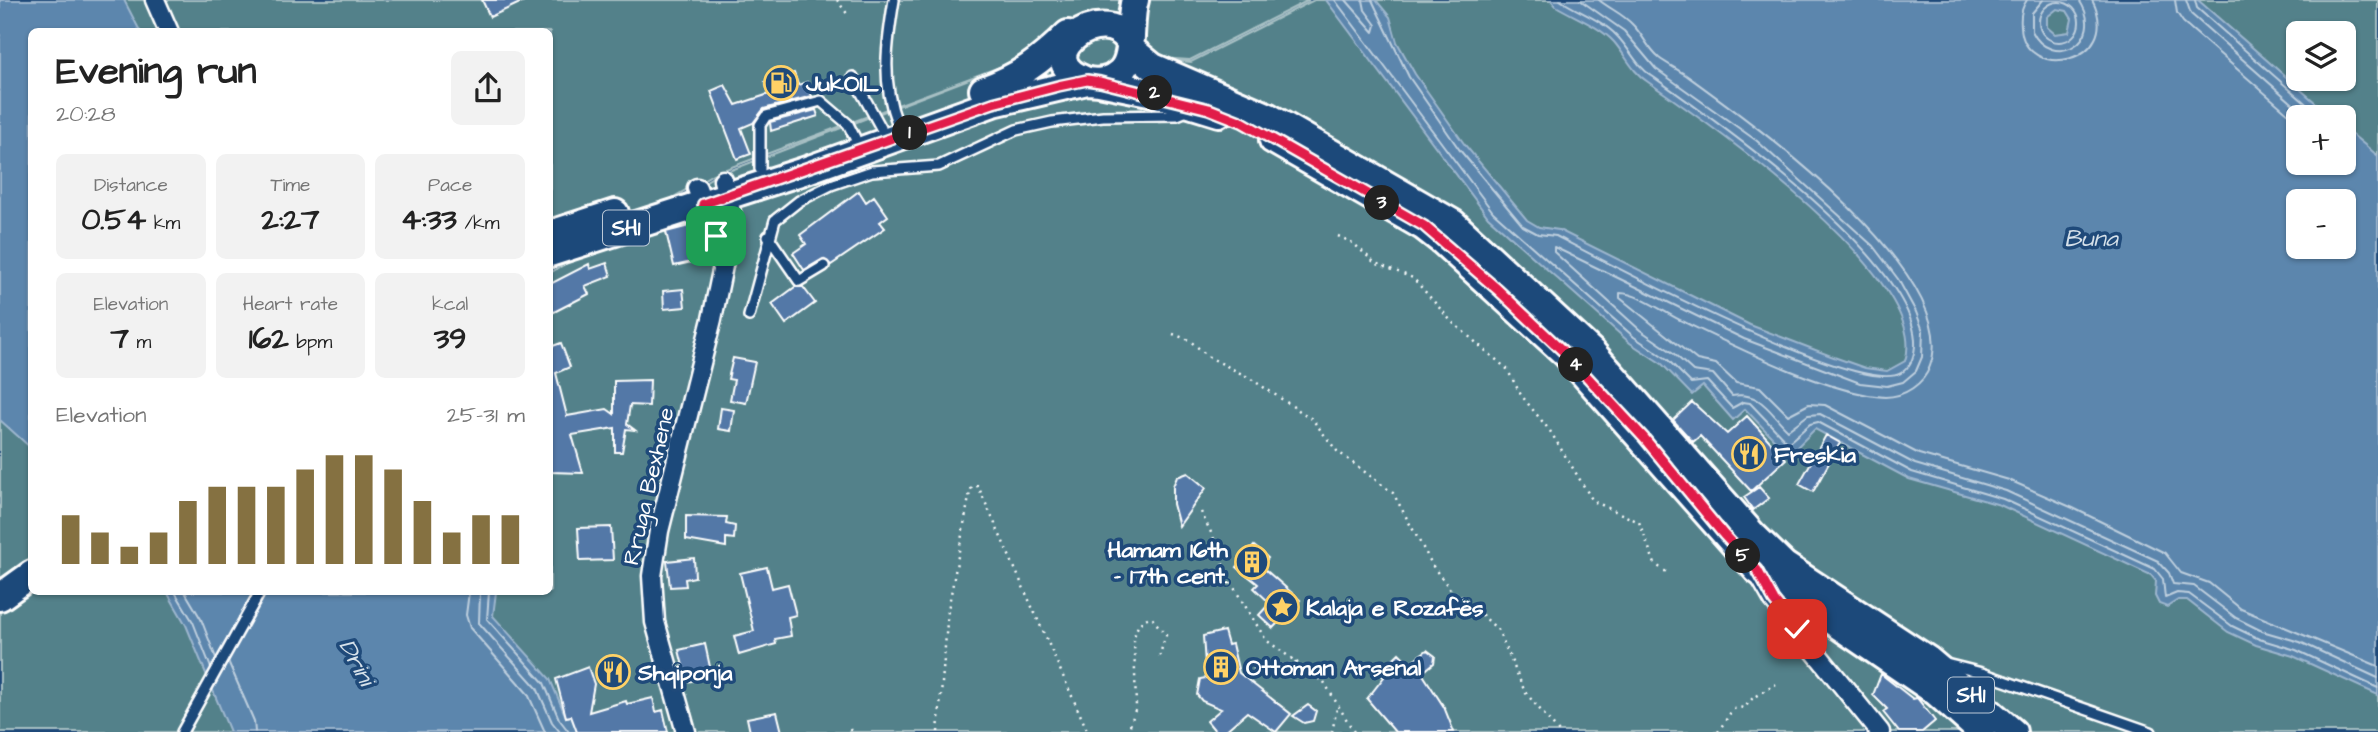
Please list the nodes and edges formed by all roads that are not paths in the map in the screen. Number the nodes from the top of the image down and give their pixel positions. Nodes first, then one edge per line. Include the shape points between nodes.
1 (155, 0) edge
2 (894, 0) edge
3 (1135, 0) edge
4 (1103, 8) edge
5 (167, 28) edge
6 (1068, 34) junction
7 (1130, 44) junction
8 (853, 77) dead end
9 (1093, 81) junction
10 (1198, 105) junction
11 (889, 126) junction
12 (855, 138) junction
13 (760, 169) junction
14 (713, 192) junction
15 (553, 233) edge
16 (768, 236) junction
17 (726, 251) junction
18 (553, 252) edge
19 (824, 266) dead end
20 (749, 316) dead end
21 (1757, 570) junction
22 (28, 577) edge
23 (258, 595) edge
24 (0, 597) edge
25 (1927, 659) junction
26 (1978, 731) edge
27 (182, 732) edge
28 (685, 732) edge
29 (1880, 732) edge
30 (2013, 732) edge
31 (2151, 732) edge

1 - 5 street
2 - 11 lane via 887,51
3 - 7 main road
4 - 6 main road via 1078,22
4 - 7 main road
6 - 9 main road via 1064,46 1068,65
6 - 11 main road, SH1 via 1046,57 1010,81
7 - 9 main road via 1128,62 1119,74
7 - 25 main road, SH1 via 1153,67 1269,117 1453,223 1593,353 1784,565
8 - 11 lane
9 - 10 main road, SH1
9 - 14 main road, SH1 via 993,103
10 - 16 lane via 1177,115 1052,121 1016,130 939,166 854,177 783,212
10 - 21 main road, SH1 via 1242,122 1424,226 1566,354
11 - 12 main road, SH1
12 - 13 main road, SH1
12 - 13 lane via 844,120 821,101 766,116 760,129
13 - 14 main road, SH1
14 - 15 main road, SH1
14 - 17 street via 716,236
14 - 17 street, Rruga Bexhene via 731,222
14 - 18 main road, SH1
16 - 19 lane via 799,281
16 - 20 lane
17 - 28 street, Rruga Bexhene via 652,576 655,622
21 - 26 main road, SH1 via 1936,692
21 - 29 street via 1774,601
22 - 24 main road
23 - 27 lane
25 - 30 main road, SH1
25 - 31 lane via 1982,673

